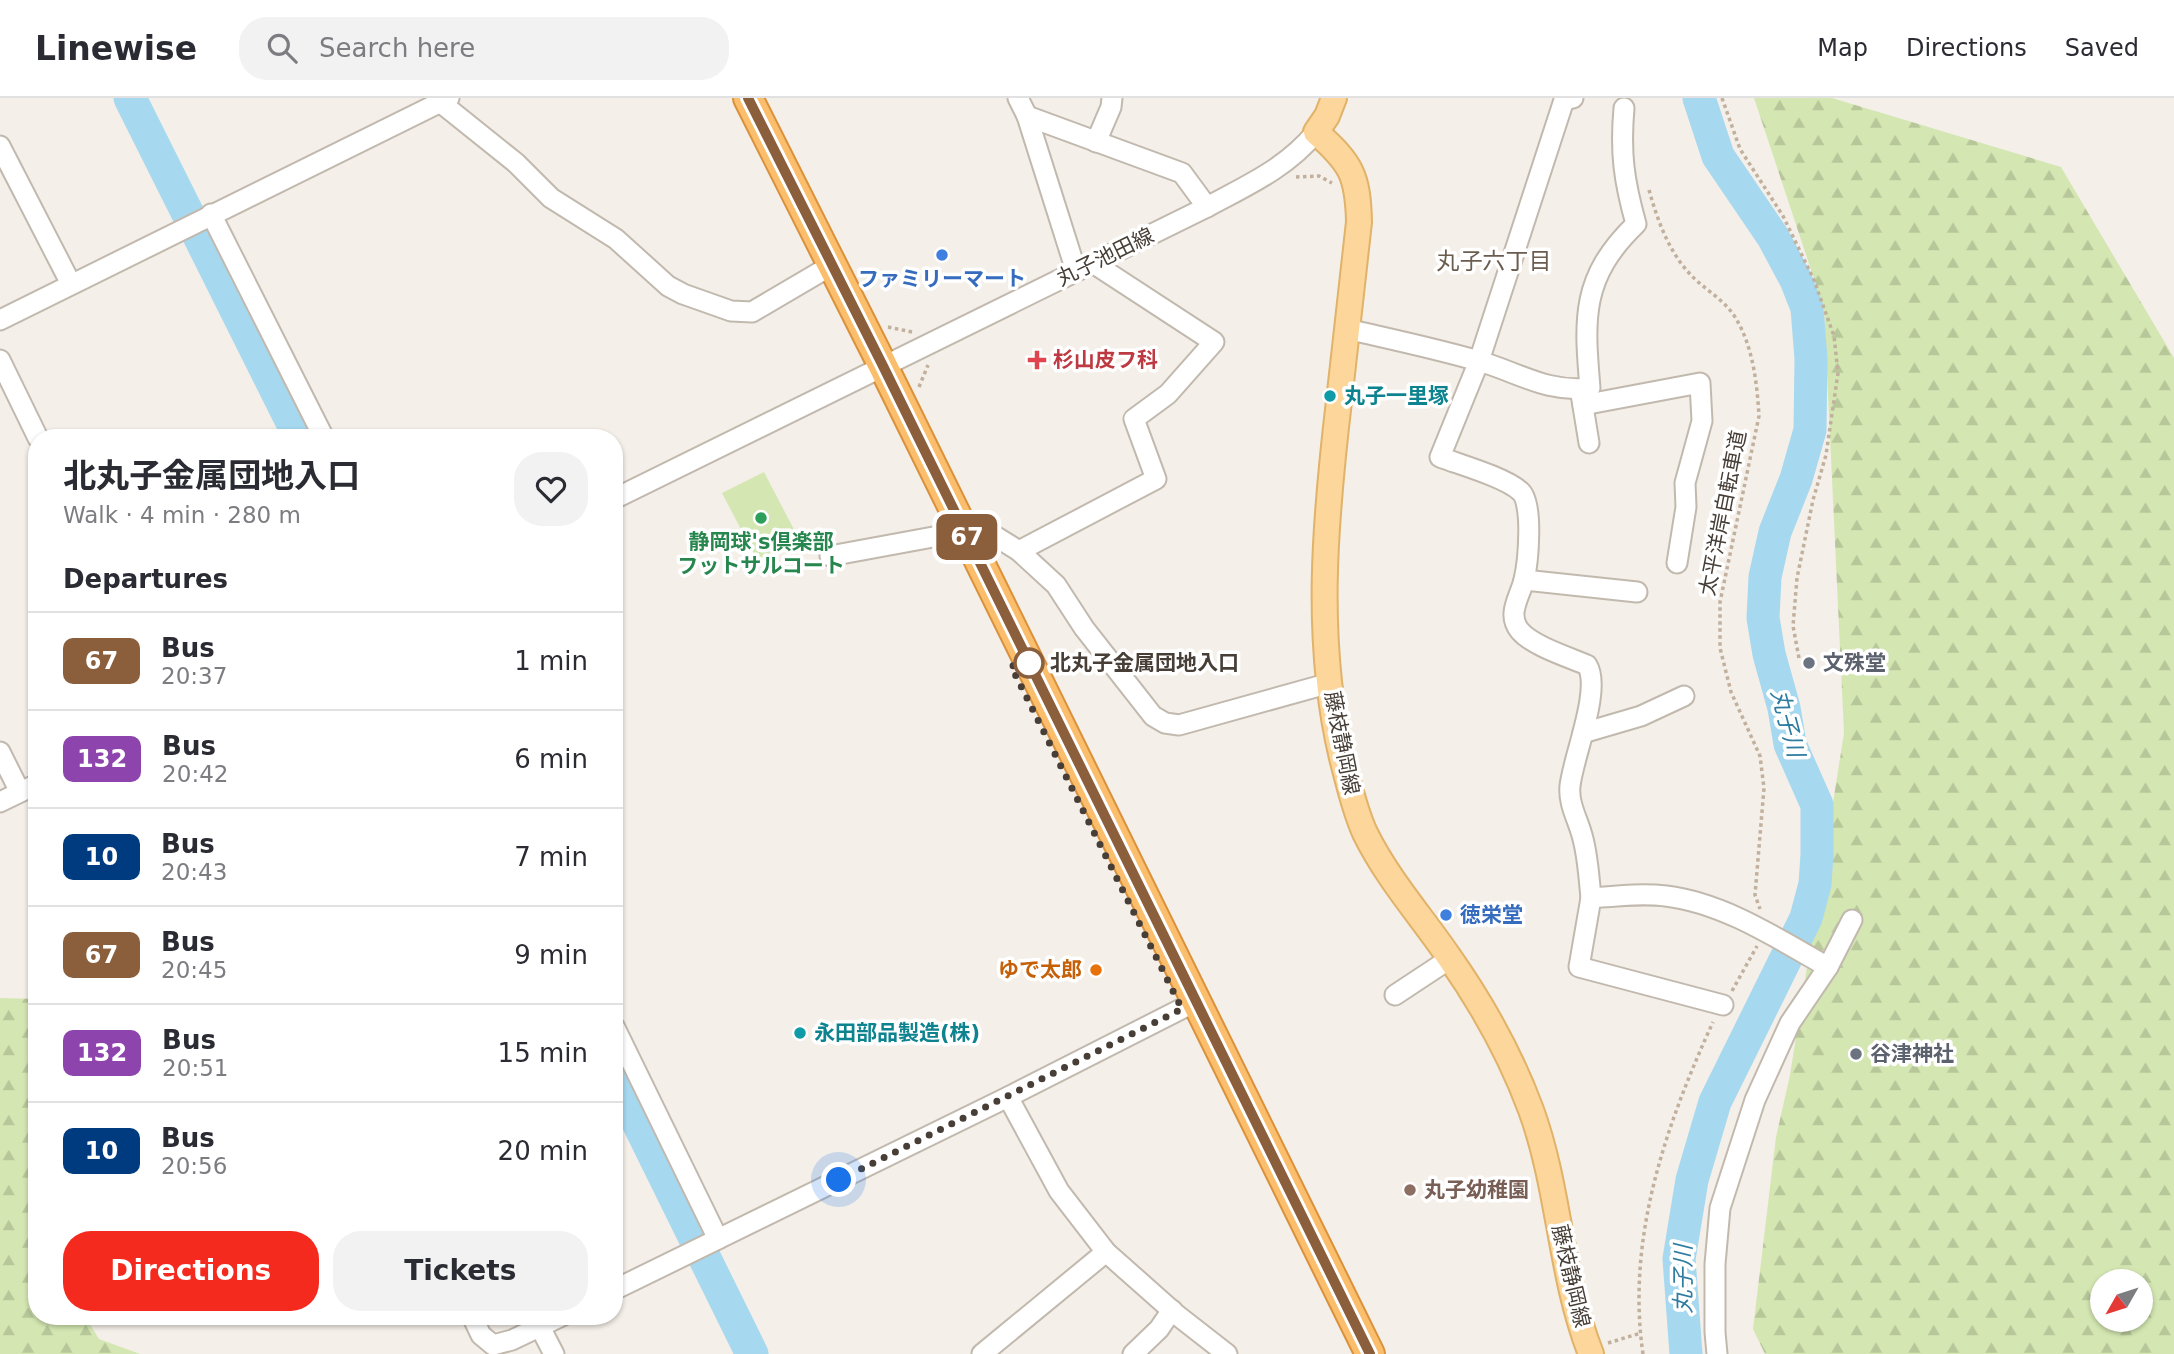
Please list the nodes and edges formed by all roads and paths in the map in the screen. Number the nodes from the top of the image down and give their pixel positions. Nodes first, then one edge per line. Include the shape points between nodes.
1 (748, 98) edge
2 (1112, 98) edge
3 (1334, 98) edge
4 (1573, 98) edge
5 (1722, 98) edge
6 (444, 100) edge
7 (1022, 107) edge
8 (1624, 108) dead end
9 (1316, 132) junction
10 (1096, 142) junction
11 (0, 146) edge
12 (1293, 179) dead end
13 (1646, 183) dead end
14 (1334, 184) dead end
15 (1207, 207) junction
16 (198, 221) junction
17 (832, 265) junction
18 (1084, 267) junction
19 (71, 284) junction
20 (0, 320) edge
21 (882, 326) dead end
22 (1347, 329) junction
23 (913, 332) dead end
24 (0, 360) edge
25 (1479, 360) junction
26 (929, 365) dead end
27 (883, 366) junction
28 (916, 393) dead end
29 (1582, 397) junction
30 (34, 429) edge
31 (319, 429) edge
32 (1589, 443) dead end
33 (623, 495) edge
34 (964, 530) junction
35 (1019, 551) junction
36 (830, 556) dead end
37 (1677, 563) dead end
38 (1524, 580) junction
39 (1637, 592) dead end
40 (1799, 657) dead end
41 (1330, 683) junction
42 (1684, 696) dead end
43 (1583, 733) junction
44 (0, 752) edge
45 (28, 787) edge
46 (28, 788) edge
47 (0, 802) edge
48 (1591, 898) junction
49 (1852, 920) dead end
50 (1767, 932) junction
51 (1451, 958) junction
52 (1825, 965) junction
53 (1395, 995) dead end
54 (1195, 1002) junction
55 (1723, 1005) junction
56 (623, 1046) edge
57 (1008, 1097) junction
58 (712, 1242) junction
59 (1106, 1252) junction
60 (623, 1286) edge
61 (1172, 1310) junction
62 (476, 1325) edge
63 (544, 1325) edge
64 (540, 1327) junction
65 (1641, 1333) junction
66 (1590, 1352) edge
67 (554, 1354) edge
68 (982, 1354) edge
69 (1133, 1354) edge
70 (1227, 1354) edge
71 (1370, 1354) edge
72 (1643, 1354) edge
73 (1717, 1354) edge

1 - 17 highway
2 - 10 street
3 - 9 main road
4 - 25 street via 1564,100
5 - 40 path via 1740,149 1783,216 1814,280 1834,336 1838,373 1832,418 1797,578 1793,626
6 - 16 street
6 - 17 street via 551,198 615,239 668,286 711,305 752,312
7 - 10 street
7 - 18 street
8 - 29 street via 1624,180 1636,224 1617,242 1591,290 1586,313 1590,388
9 - 15 street, 丸子池田線 via 1271,173
9 - 22 main road, 藤枝静岡線 via 1339,152 1358,189 1359,222
10 - 15 street via 1182,173
11 - 19 street
12 - 14 path via 1319,177
13 - 50 path, 太平洋岸自転車道 via 1678,261 1735,317 1758,390 1759,416 1720,602 1720,648 1731,692 1760,756 1764,788 1755,895
15 - 18 street, 丸子池田線
16 - 19 street
16 - 31 street
17 - 27 highway
18 - 27 street, 丸子池田線
18 - 35 street via 1214,342 1168,394 1134,419 1156,479
19 - 20 street
21 - 23 path
22 - 25 street
22 - 41 main road, 藤枝静岡線 via 1324,555
24 - 30 street
25 - 29 street
25 - 38 street via 1440,457 1520,490 1526,498
26 - 28 path
27 - 33 street, 丸子池田線
27 - 34 highway
29 - 32 street
29 - 37 street via 1700,383 1702,421 1685,483
34 - 35 street via 982,528
34 - 36 street
34 - 54 highway
35 - 41 street via 1056,585 1153,716 1165,723 1179,725
38 - 39 street
38 - 43 street via 1514,607 1520,631 1587,665 1591,672
41 - 51 main road, 藤枝静岡線 via 1336,733 1364,831
42 - 43 street via 1641,716
43 - 48 street via 1570,789
44 - 45 street
46 - 47 street
48 - 50 street via 1665,895 1690,900
48 - 55 street via 1579,967
49 - 52 street
50 - 52 street
50 - 55 path
51 - 53 street
51 - 66 main road, 藤枝静岡線 via 1489,1020 1531,1111
52 - 73 street via 1790,1023 1755,1100 1720,1208 1715,1264
54 - 57 street
54 - 71 highway
55 - 65 path via 1694,1064 1660,1157 1641,1259
56 - 58 street
57 - 58 street
57 - 59 street via 1059,1191
58 - 60 street
59 - 61 street
59 - 68 street
61 - 69 street
61 - 70 street
62 - 64 street via 493,1345
63 - 64 street
64 - 67 street
65 - 66 path
65 - 72 path

